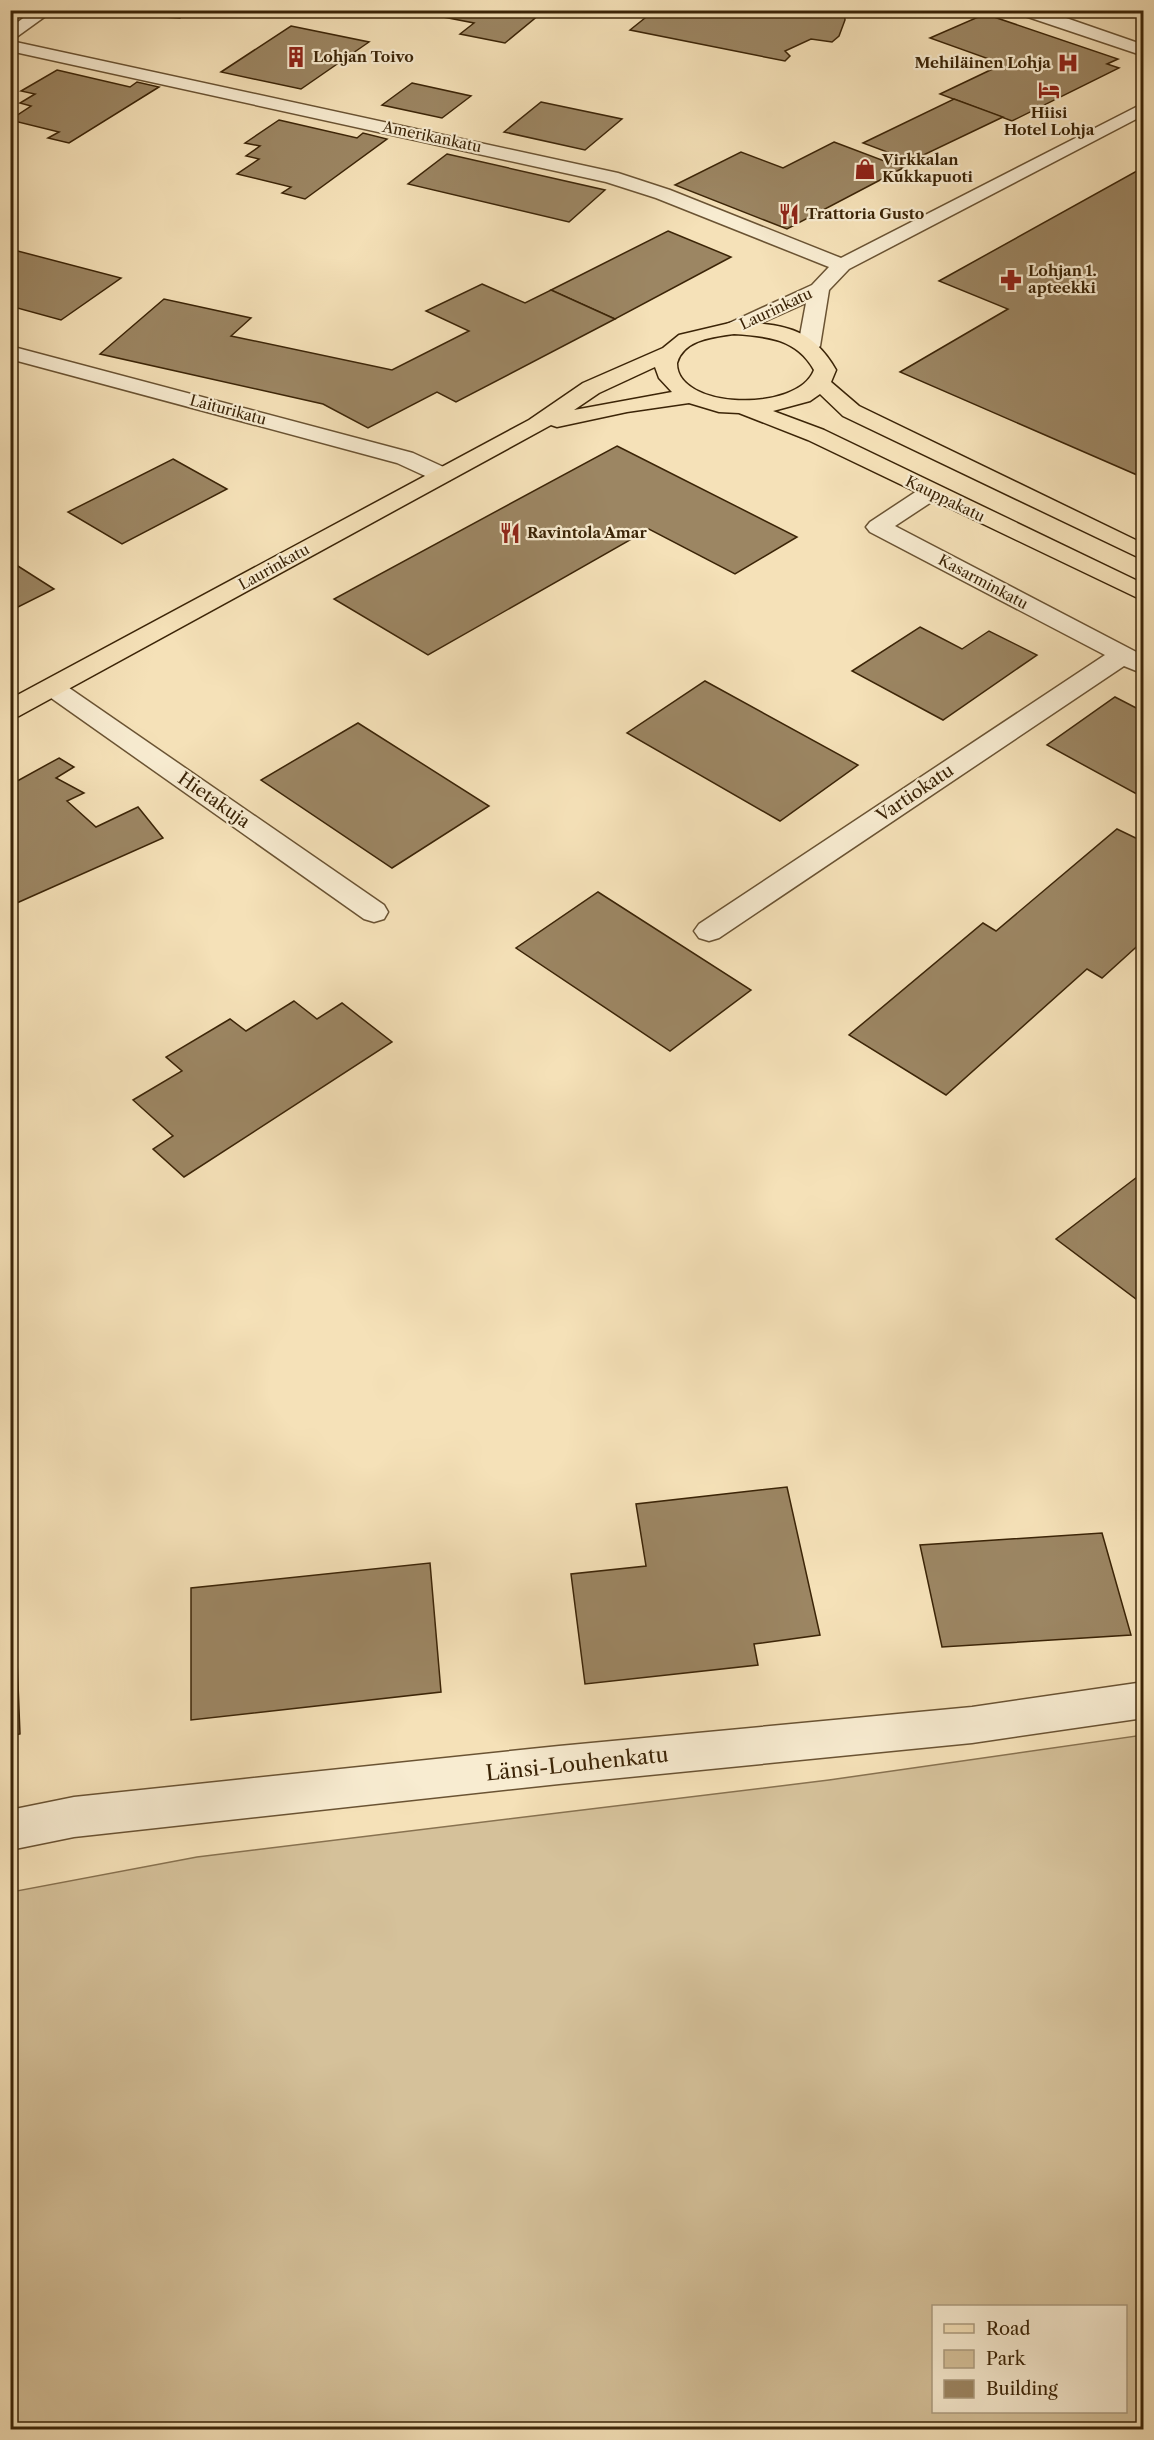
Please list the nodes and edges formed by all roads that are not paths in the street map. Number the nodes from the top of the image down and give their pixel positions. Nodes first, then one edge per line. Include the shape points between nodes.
1 (46, 10) edge
2 (1025, 10) edge
3 (10, 36) edge
4 (10, 46) edge
5 (1143, 51) edge
6 (1143, 108) edge
7 (842, 265) junction
8 (819, 289) junction
9 (734, 328) junction
10 (809, 346) junction
11 (10, 352) edge
12 (669, 353) junction
13 (820, 383) junction
14 (693, 396) junction
15 (746, 408) junction
16 (537, 425) junction
17 (442, 475) junction
18 (931, 492) junction
19 (1140, 548) edge
20 (1143, 594) edge
21 (1132, 661) edge
22 (53, 688) junction
23 (10, 710) edge
24 (374, 912) dead end
25 (709, 931) dead end
26 (1143, 1700) edge
27 (10, 1830) edge

1 - 3 street
2 - 5 street
4 - 7 street, Amerikankatu via 611,177
6 - 7 street, Laurinkatu
7 - 8 street, Laurinkatu
8 - 9 street, Laurinkatu
8 - 10 street, Laurinkatu
9 - 10 main road, Laurinkatu via 776,332
9 - 12 main road, Laurinkatu via 694,336
10 - 13 main road via 821,358 825,370
11 - 17 street, Laiturikatu via 405,458
12 - 14 main road via 665,365 668,376
12 - 16 main road, Laurinkatu via 591,388
13 - 15 main road via 792,401
13 - 19 main road via 851,411
14 - 15 main road
14 - 16 main road, Laurinkatu via 619,406
15 - 18 main road, Kauppakatu via 816,435
16 - 17 main road, Laurinkatu
17 - 22 main road, Laurinkatu
18 - 20 main road, Kauppakatu
18 - 21 street, Kasarminkatu via 878,527
21 - 25 street, Vartiokatu
22 - 23 main road, Laurinkatu
22 - 24 street, Hietakuja
26 - 27 street, Länsi-Louhenkatu via 972,1725 74,1817

